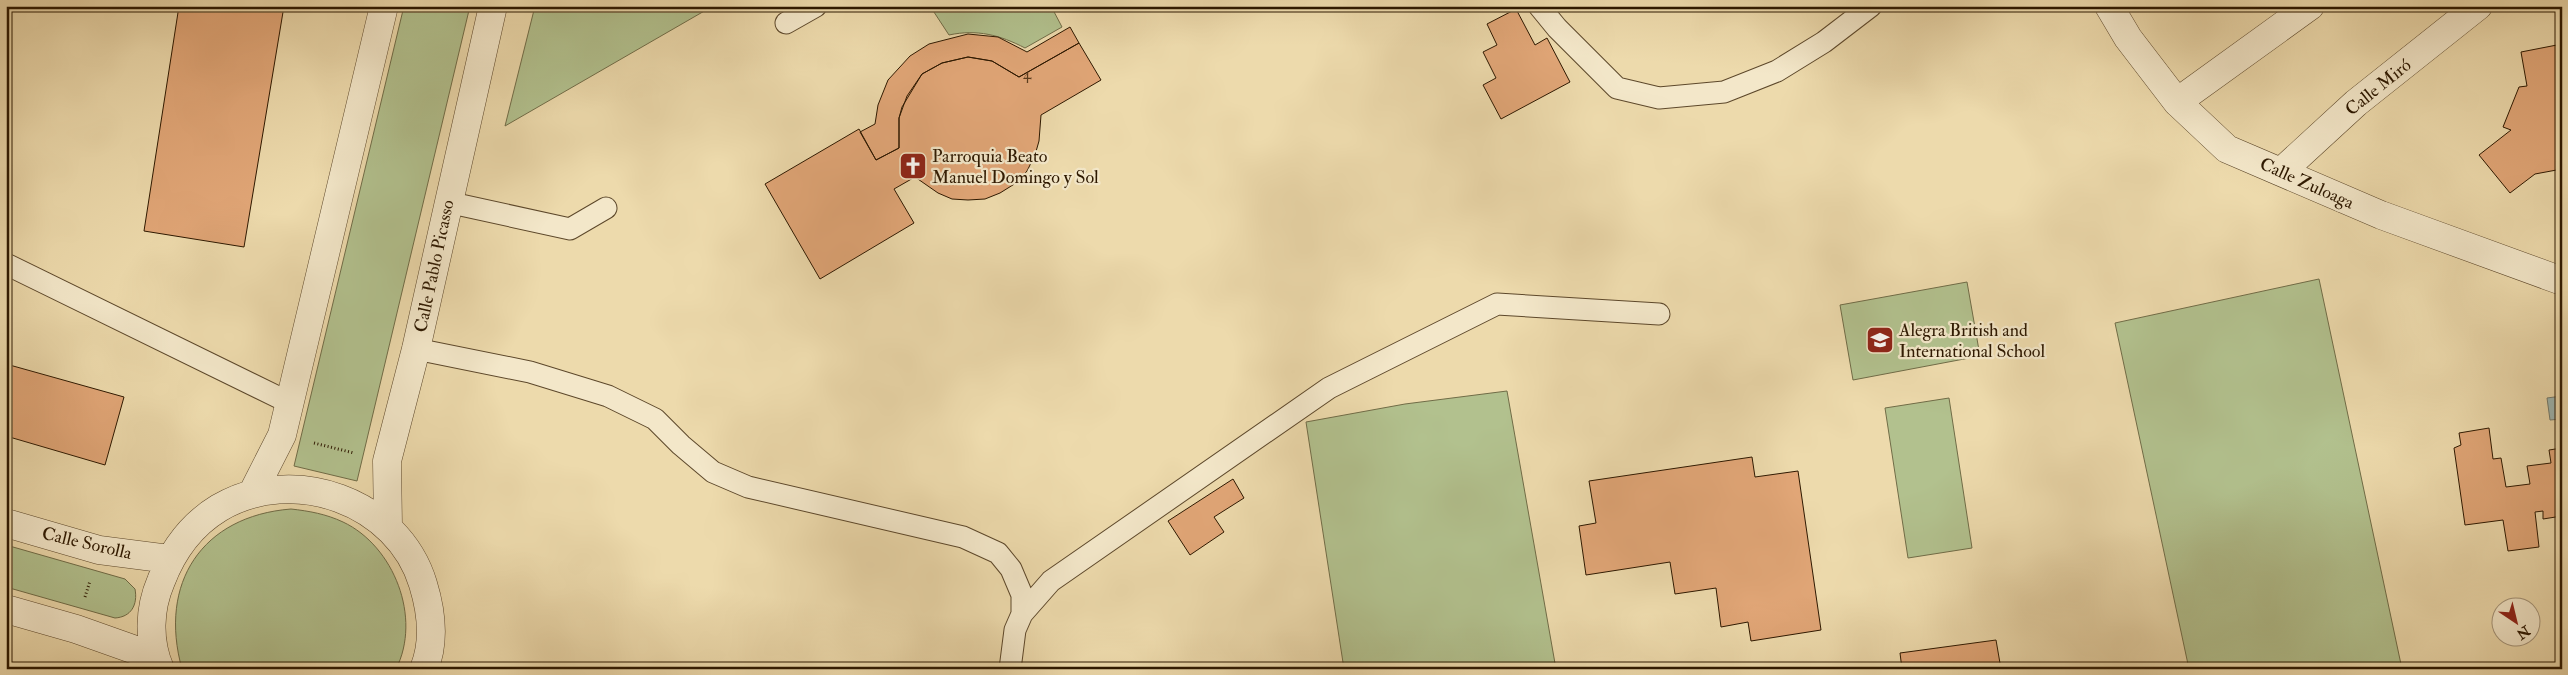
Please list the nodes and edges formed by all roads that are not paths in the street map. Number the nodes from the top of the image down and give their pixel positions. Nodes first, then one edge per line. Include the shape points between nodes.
1 (384, 6) edge
2 (492, 6) edge
3 (816, 6) edge
4 (1539, 6) edge
5 (1871, 6) edge
6 (2108, 6) edge
7 (2310, 6) edge
8 (2478, 6) edge
9 (786, 23) dead end
10 (2177, 102) junction
11 (2282, 171) junction
12 (448, 202) junction
13 (606, 208) dead end
14 (6, 264) edge
15 (2562, 281) edge
16 (1659, 314) dead end
17 (416, 349) junction
18 (290, 403) junction
19 (252, 494) junction
20 (6, 523) edge
21 (388, 526) junction
22 (169, 559) junction
23 (6, 609) edge
24 (1022, 614) junction
25 (158, 663) edge
26 (424, 669) edge
27 (1010, 669) edge

1 - 18 street
2 - 12 street, Calle Pablo Picasso
3 - 9 lane
4 - 5 lane via 1617,88 1660,98 1724,92 1777,72
6 - 10 street, Calle Zuloaga
7 - 10 street
8 - 11 street, Calle Miró via 2356,103
10 - 11 street, Calle Zuloaga via 2227,149
11 - 15 street, Calle Zuloaga via 2381,215
12 - 13 lane via 570,228
12 - 17 street, Calle Pablo Picasso
14 - 18 lane
16 - 24 lane via 1497,304 1329,388 1051,581
17 - 21 street, Calle Pablo Picasso via 387,462
17 - 24 lane via 530,372 608,396 655,419 713,472 748,487 963,537 998,553 1007,564 1022,595
18 - 19 street via 282,436
19 - 21 street via 300,488 347,499
19 - 22 street via 219,508 191,531
20 - 22 street, Calle Sorolla via 100,550
21 - 26 street via 417,564 430,610 428,658
22 - 25 street via 155,596 151,635
23 - 25 street via 76,628
24 - 27 lane via 1015,630

